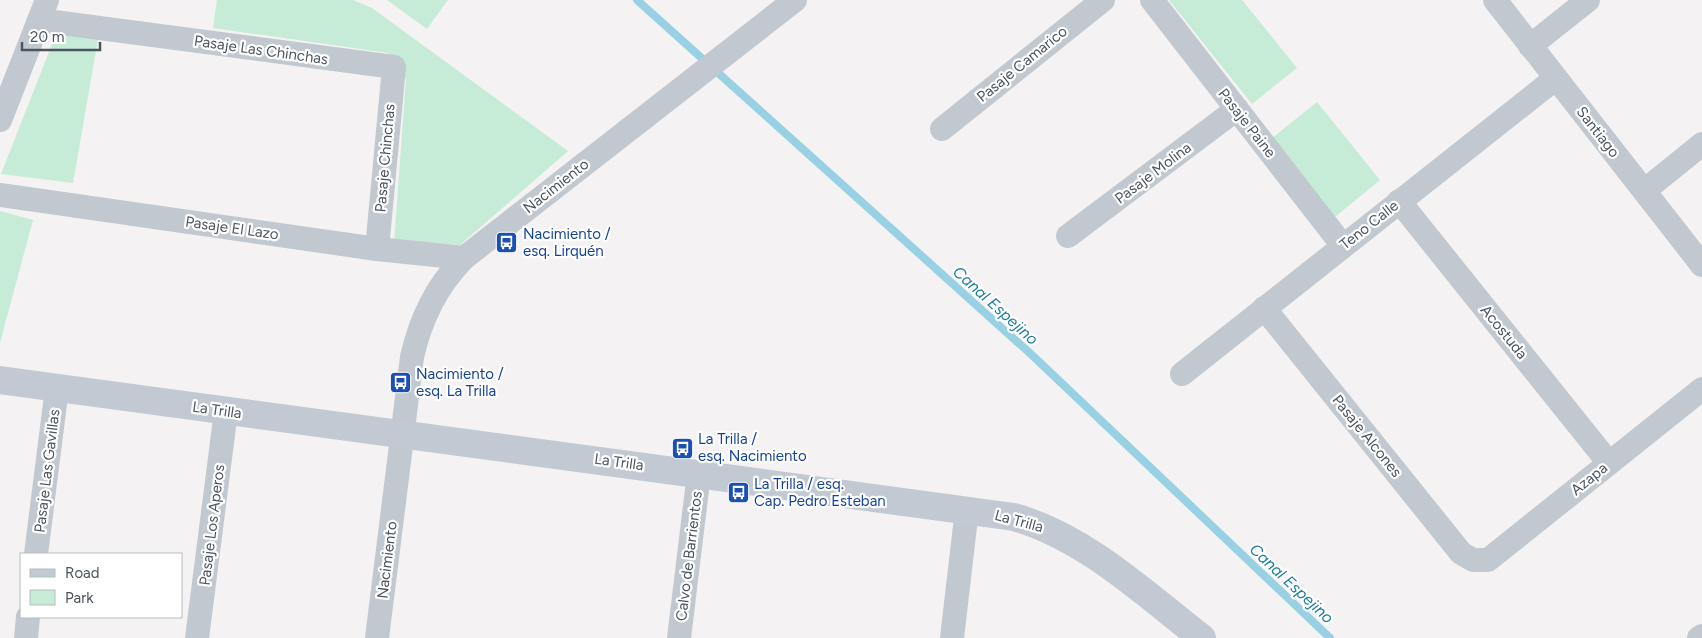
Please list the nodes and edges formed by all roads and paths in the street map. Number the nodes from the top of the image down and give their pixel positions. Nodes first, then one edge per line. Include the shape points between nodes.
1 (795, 0) edge
2 (1103, 0) edge
3 (1152, 0) edge
4 (1495, 0) edge
5 (1588, 0) edge
6 (43, 10) edge
7 (1530, 46) junction
8 (394, 67) joint
9 (1556, 78) junction
10 (1237, 109) junction
11 (0, 120) edge
12 (942, 129) dead end
13 (1702, 144) edge
14 (1644, 191) junction
15 (0, 195) edge
16 (1399, 201) junction
17 (1068, 236) dead end
18 (1343, 246) junction
19 (377, 250) junction
20 (464, 258) junction
21 (1702, 265) edge
22 (1264, 308) junction
23 (1182, 374) dead end
24 (0, 380) edge
25 (57, 388) junction
26 (1702, 389) edge
27 (226, 411) junction
28 (404, 433) junction
29 (1609, 463) junction
30 (699, 474) junction
31 (967, 509) junction
32 (36, 553) edge
33 (1473, 560) joint
34 (28, 618) edge
35 (26, 638) edge
36 (197, 638) edge
37 (377, 638) edge
38 (679, 638) edge
39 (952, 638) edge
40 (1202, 638) edge

1 - 20 street, Nacimiento
2 - 12 street, Pasaje Camarico
3 - 10 street, Pasaje Paine
4 - 7 street, Santiago
5 - 7 street
6 - 8 street, Pasaje Las Chinchas
6 - 11 street
7 - 9 street, Santiago
8 - 19 street, Pasaje Chinchas
9 - 14 street, Santiago
9 - 16 street, Teno Calle
10 - 17 street, Pasaje Molina
10 - 18 street, Pasaje Paine
13 - 14 street
14 - 21 street, Santiago
15 - 19 street, Pasaje El Lazo
16 - 18 street, Teno Calle
16 - 29 street, Acostuda
18 - 22 street, Teno Calle
19 - 20 street, Pasaje El Lazo
20 - 28 street, Nacimiento via 431,300 420,328 412,357
22 - 23 street, Teno Calle
22 - 33 street, Pasaje Alcones via 1461,553
24 - 25 street, La Trilla
25 - 27 street, La Trilla
25 - 32 street, Pasaje Las Gavillas
26 - 29 street, Azapa
27 - 28 street, La Trilla
27 - 36 street, Pasaje Los Aperos
28 - 30 street, La Trilla
28 - 37 street, Nacimiento
29 - 33 street, Azapa via 1488,560
30 - 31 street, La Trilla
30 - 38 street, Calvo de Barrientos
31 - 39 street
31 - 40 street, La Trilla via 1014,517 1059,533
34 - 35 street

